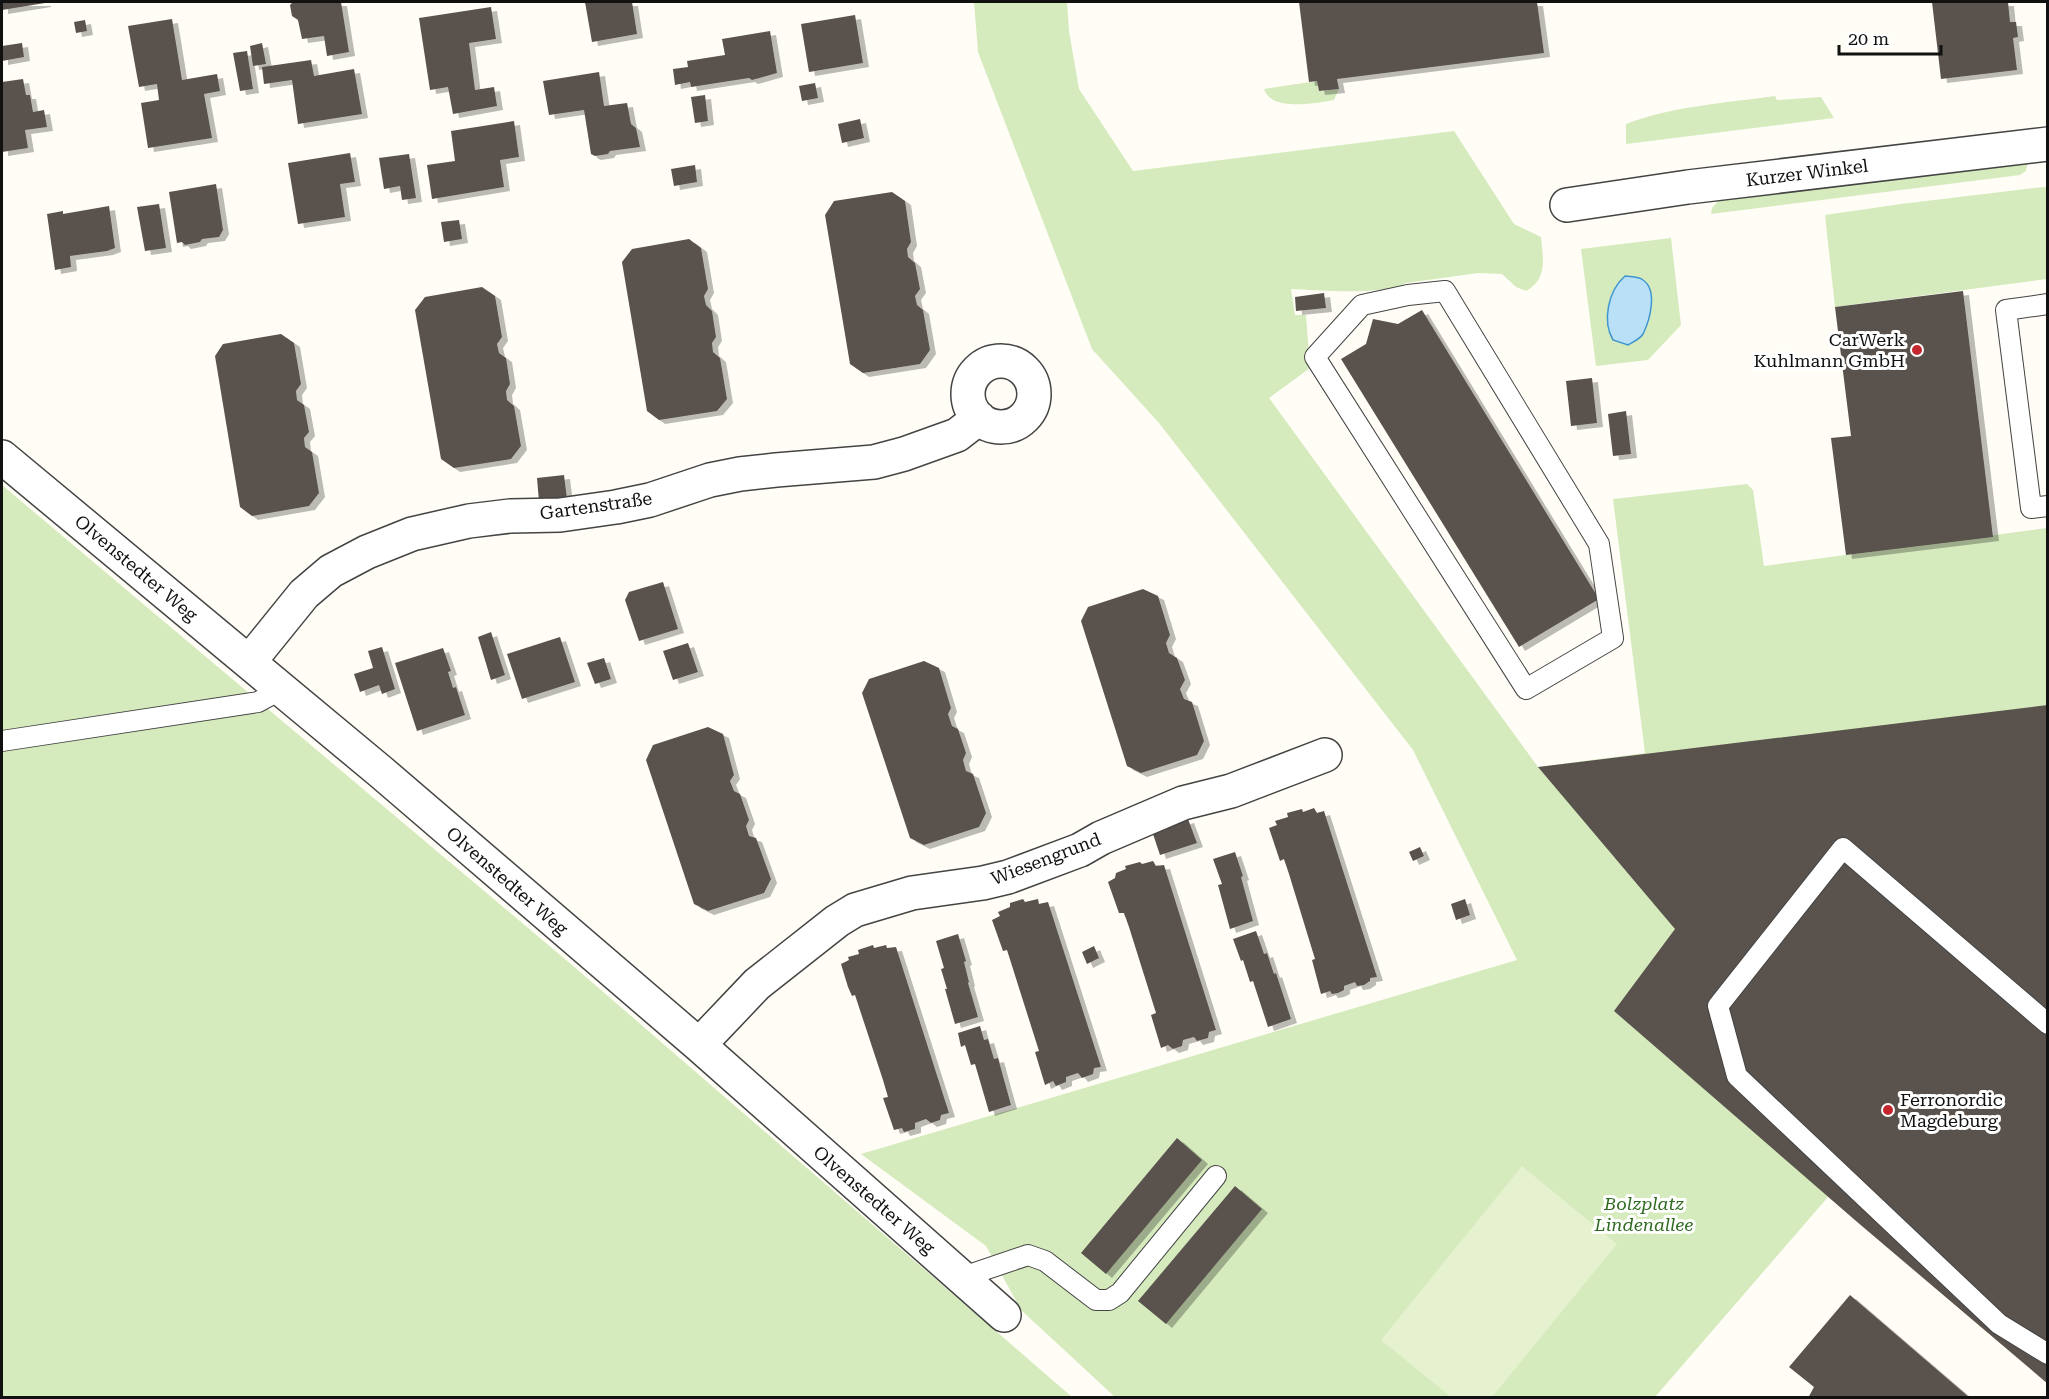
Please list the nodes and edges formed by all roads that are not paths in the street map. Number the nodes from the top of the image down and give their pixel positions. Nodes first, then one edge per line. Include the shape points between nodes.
1 (2048, 144) edge
2 (1567, 205) dead end
3 (2048, 304) edge
4 (979, 418) dead end
5 (2, 457) edge
6 (2048, 506) edge
7 (1599, 544) joint
8 (249, 662) junction
9 (282, 689) junction
10 (2, 741) edge
11 (1325, 754) dead end
12 (2048, 1024) edge
13 (699, 1045) junction
14 (1216, 1176) dead end
15 (963, 1277) junction
16 (1004, 1315) dead end
17 (2048, 1354) edge

1 - 2 street, Kurzer Winkel
3 - 6 lane via 2006,310 2031,508
4 - 8 street, Gartenstraße via 957,435 874,462 740,474 616,507 469,521 412,534 367,552 332,572 304,594
5 - 8 street, Olvenstedter Weg
7 - 7 lane via 1613,638 1526,689 1315,357 1362,305 1445,291
8 - 9 street, Olvenstedter Weg
9 - 10 lane via 258,702
9 - 13 street, Olvenstedter Weg
11 - 13 street, Wiesengrund via 1232,791 1183,803 1080,850 1008,877 912,893 855,910 756,984
12 - 17 lane via 1843,848 1718,1006 1737,1076 1999,1324
13 - 15 street, Olvenstedter Weg
14 - 15 lane via 1120,1293 1109,1300 1096,1300 1028,1255
15 - 16 street, Olvenstedter Weg

